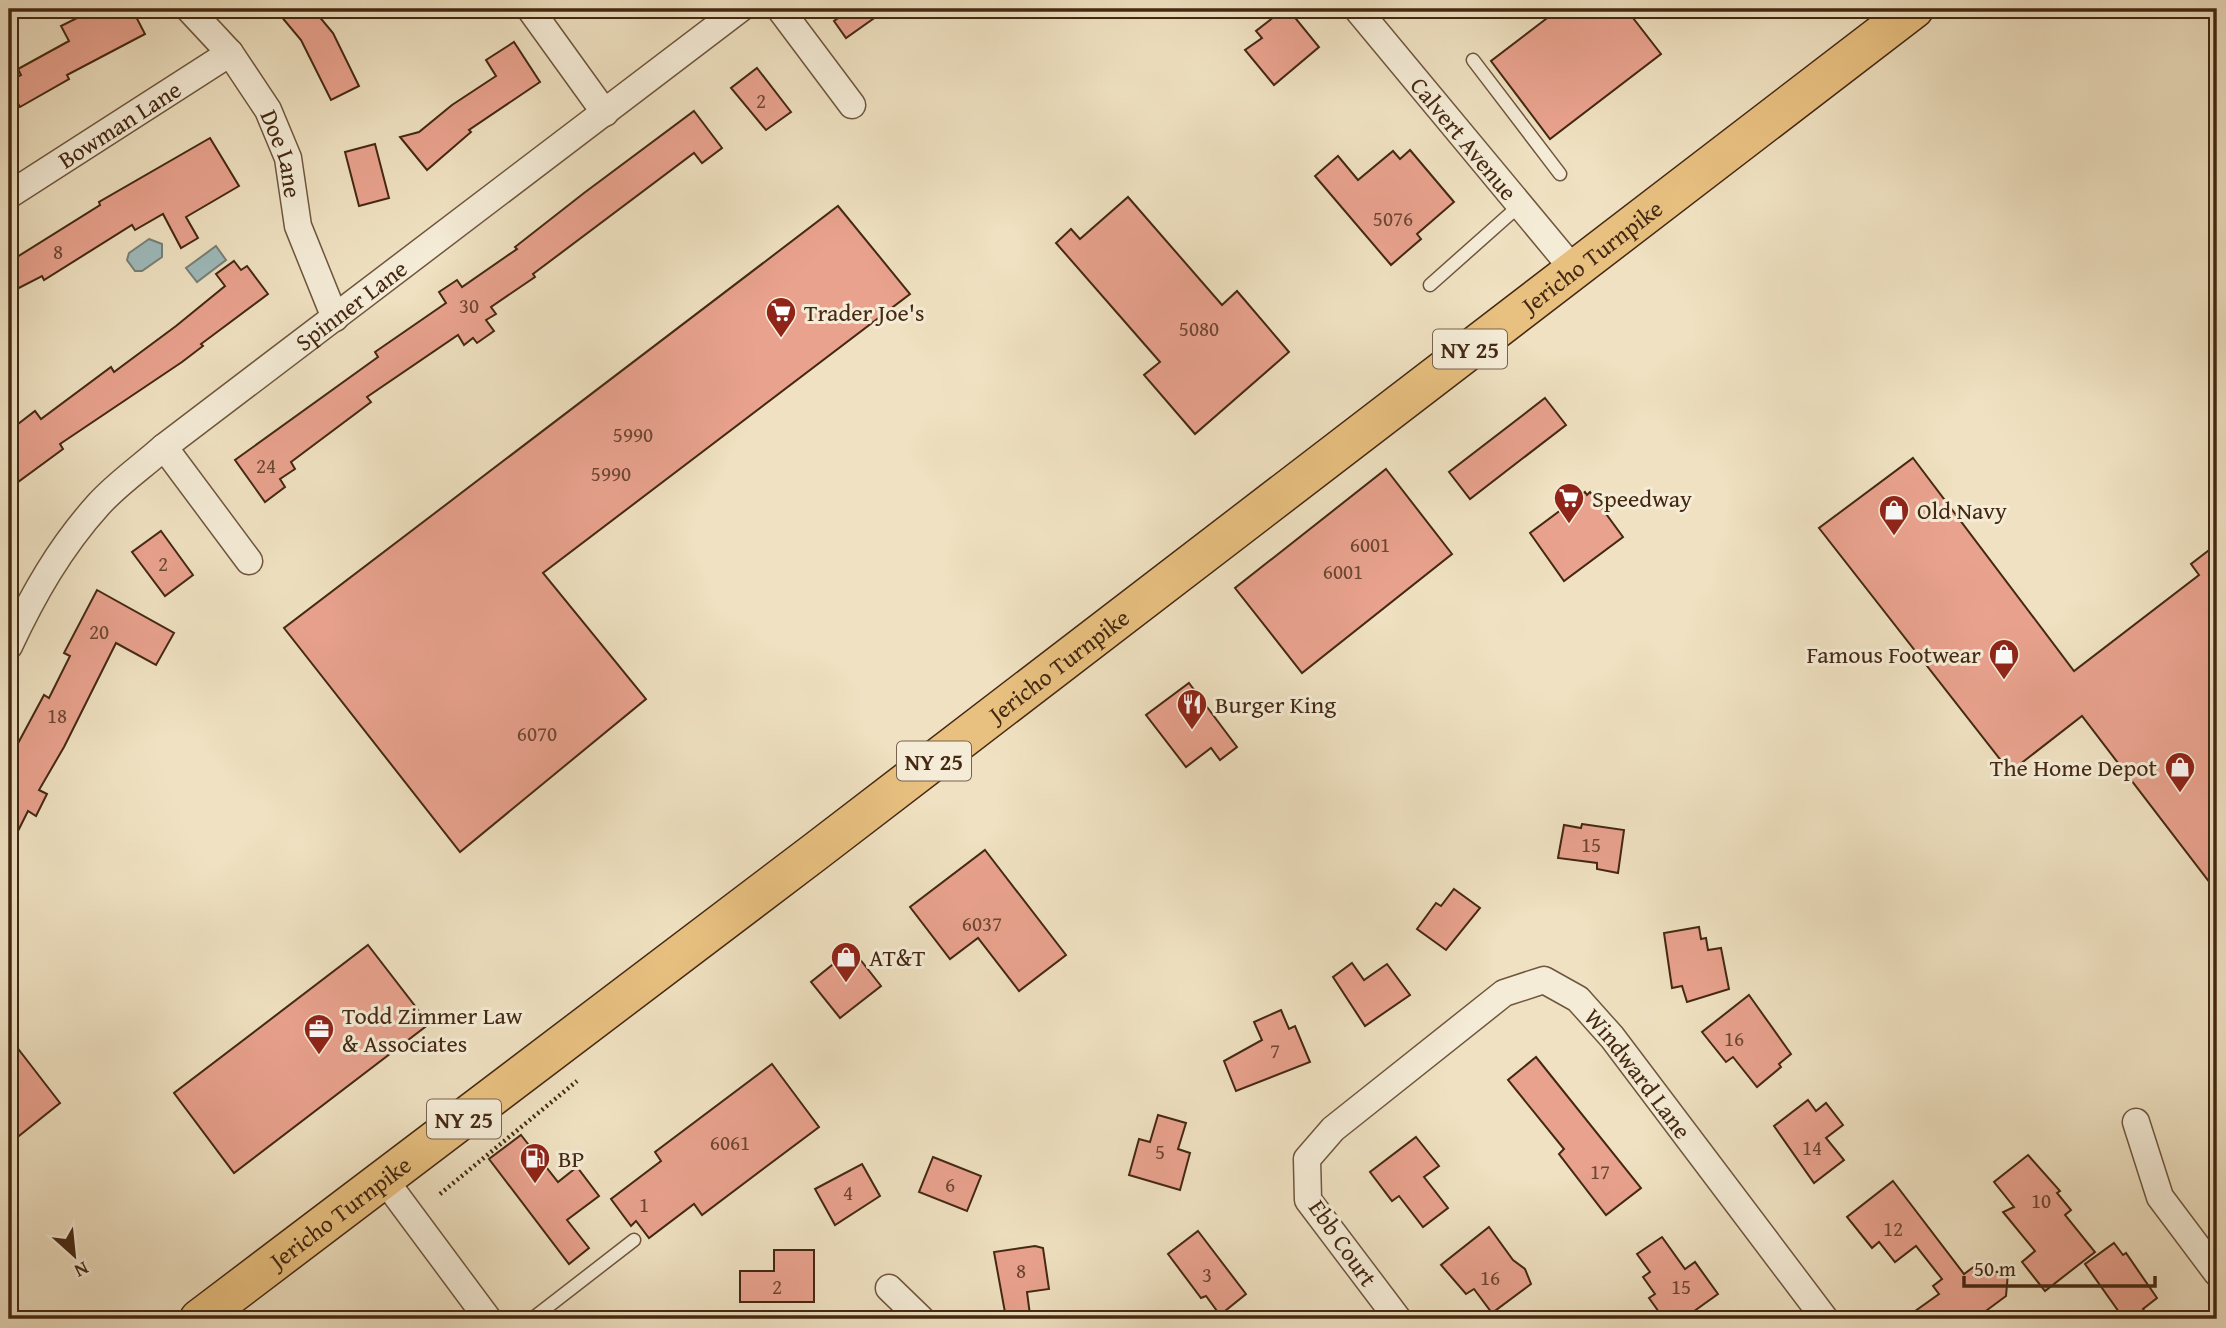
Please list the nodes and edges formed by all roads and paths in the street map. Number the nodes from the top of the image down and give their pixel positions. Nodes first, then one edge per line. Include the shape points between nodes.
1 (189, 9) edge
2 (530, 9) edge
3 (740, 9) edge
4 (780, 9) edge
5 (1356, 9) edge
6 (1914, 9) edge
7 (230, 53) junction
8 (1473, 60) dead end
9 (852, 105) dead end
10 (605, 113) junction
11 (1560, 174) dead end
12 (9, 195) edge
13 (1521, 205) junction
14 (1573, 269) junction
15 (1430, 285) dead end
16 (335, 318) junction
17 (164, 447) junction
18 (248, 561) dead end
19 (9, 646) edge
20 (1399, 1074) joint
21 (577, 1081) dead end
22 (2136, 1122) dead end
23 (384, 1179) junction
24 (440, 1194) dead end
25 (634, 1240) dead end
26 (2217, 1273) edge
27 (889, 1288) dead end
28 (199, 1319) edge
29 (488, 1319) edge
30 (532, 1319) edge
31 (920, 1319) edge
32 (1398, 1319) edge
33 (1825, 1319) edge

1 - 7 street, Doe Lane
2 - 10 street
3 - 10 street, Spinner Lane
4 - 9 street
5 - 13 street, Calvert Avenue
6 - 14 main road, Jericho Turnpike / NY 25
7 - 12 street, Bowman Lane
7 - 16 street, Doe Lane via 268,110 288,158 298,226
8 - 11 lane
10 - 16 street, Spinner Lane
13 - 14 street, Calvert Avenue
13 - 15 lane
14 - 23 main road, Jericho Turnpike / NY 25
16 - 17 street, Spinner Lane
17 - 18 street
17 - 19 street, Spinner Lane via 100,503 64,547 34,593
20 - 32 street, Ebb Court via 1333,1129 1307,1159 1308,1200
20 - 33 street, Windward Lane via 1504,993 1544,980 1578,999 1612,1037
21 - 24 path
22 - 26 street via 2160,1197
23 - 28 main road, Jericho Turnpike / NY 25
23 - 29 street
25 - 30 lane
27 - 31 street

